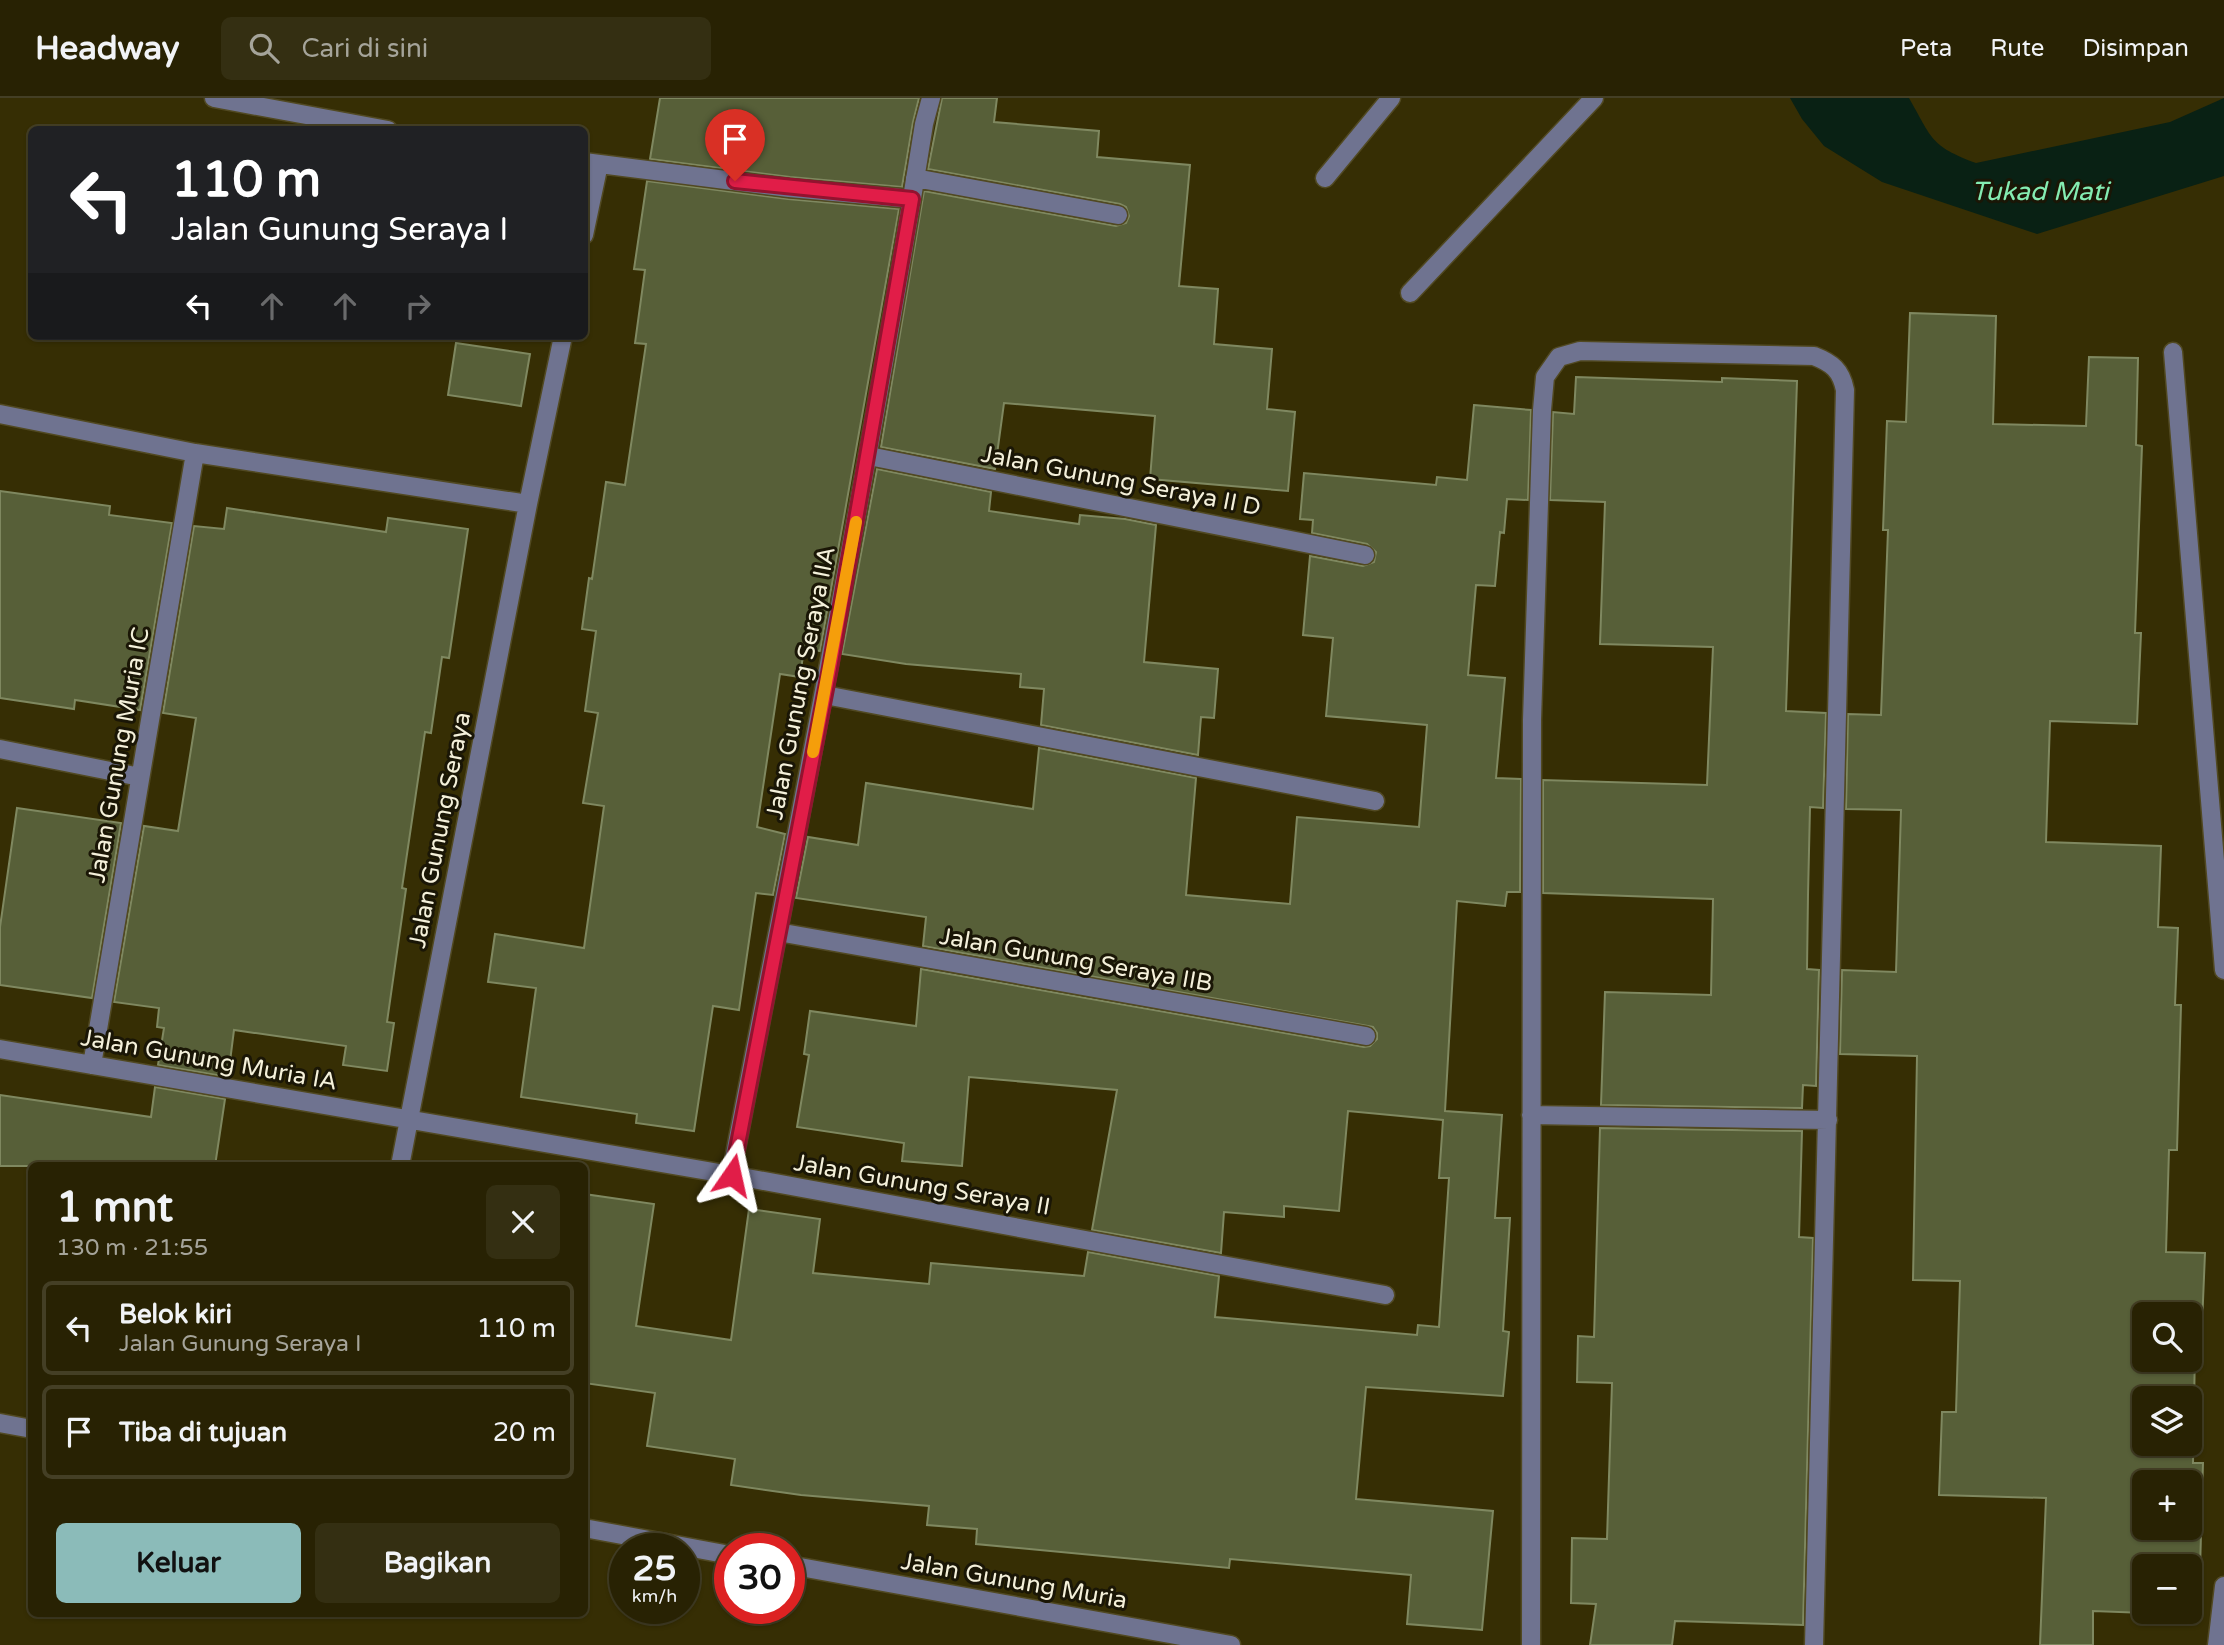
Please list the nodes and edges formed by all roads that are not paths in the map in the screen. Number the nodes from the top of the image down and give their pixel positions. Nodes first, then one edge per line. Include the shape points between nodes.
1 (214, 98) edge
2 (931, 98) edge
3 (1391, 98) edge
4 (1594, 98) edge
5 (366, 126) edge
6 (592, 163) edge
7 (915, 178) junction
8 (1325, 178) dead end
9 (588, 199) edge
10 (912, 199) junction
11 (1118, 215) dead end
12 (1410, 293) dead end
13 (562, 340) edge
14 (2173, 352) dead end
15 (0, 414) edge
16 (195, 453) junction
17 (869, 456) junction
18 (528, 504) junction
19 (1365, 555) dead end
20 (825, 695) junction
21 (0, 749) edge
22 (140, 777) junction
23 (1375, 801) dead end
24 (778, 932) junction
25 (2224, 970) edge
26 (1366, 1036) dead end
27 (0, 1049) edge
28 (92, 1065) junction
29 (1531, 1115) junction
30 (409, 1120) junction
31 (1828, 1120) junction
32 (401, 1162) edge
33 (732, 1175) junction
34 (1385, 1295) dead end
35 (0, 1423) edge
36 (28, 1428) edge
37 (588, 1529) edge
38 (714, 1552) edge
39 (805, 1568) edge
40 (2224, 1586) edge
41 (1231, 1645) edge
42 (1531, 1645) edge
43 (1814, 1645) edge
44 (2217, 1645) edge

1 - 5 street
2 - 7 street, Jalan Gunung Seraya IIA
3 - 8 street
4 - 12 street
6 - 9 street
6 - 10 street
7 - 10 street, Jalan Gunung Seraya IIA
7 - 11 street
10 - 17 street, Jalan Gunung Seraya IIA
13 - 18 street, Jalan Gunung Seraya
14 - 25 street
15 - 16 street
16 - 18 street
16 - 22 street, Jalan Gunung Muria IC
17 - 19 street, Jalan Gunung Seraya II D
17 - 20 street, Jalan Gunung Seraya IIA
18 - 30 street, Jalan Gunung Seraya
20 - 23 street
20 - 24 street, Jalan Gunung Seraya IIA
21 - 22 street
22 - 28 street, Jalan Gunung Muria IC
24 - 26 street, Jalan Gunung Seraya IIB
24 - 33 street, Jalan Gunung Seraya IIA
27 - 28 street, Jalan Gunung Muria IA
28 - 30 street, Jalan Gunung Muria IA
29 - 31 street
29 - 31 street via 1532,720 1542,410 1545,377 1559,357 1580,351 1814,356 1842,374
29 - 42 street
30 - 32 street, Jalan Gunung Seraya
30 - 33 street, Jalan Gunung Seraya II
31 - 43 street
33 - 34 street, Jalan Gunung Seraya II
35 - 36 street
37 - 38 street
39 - 41 street, Jalan Gunung Muria
40 - 44 street

